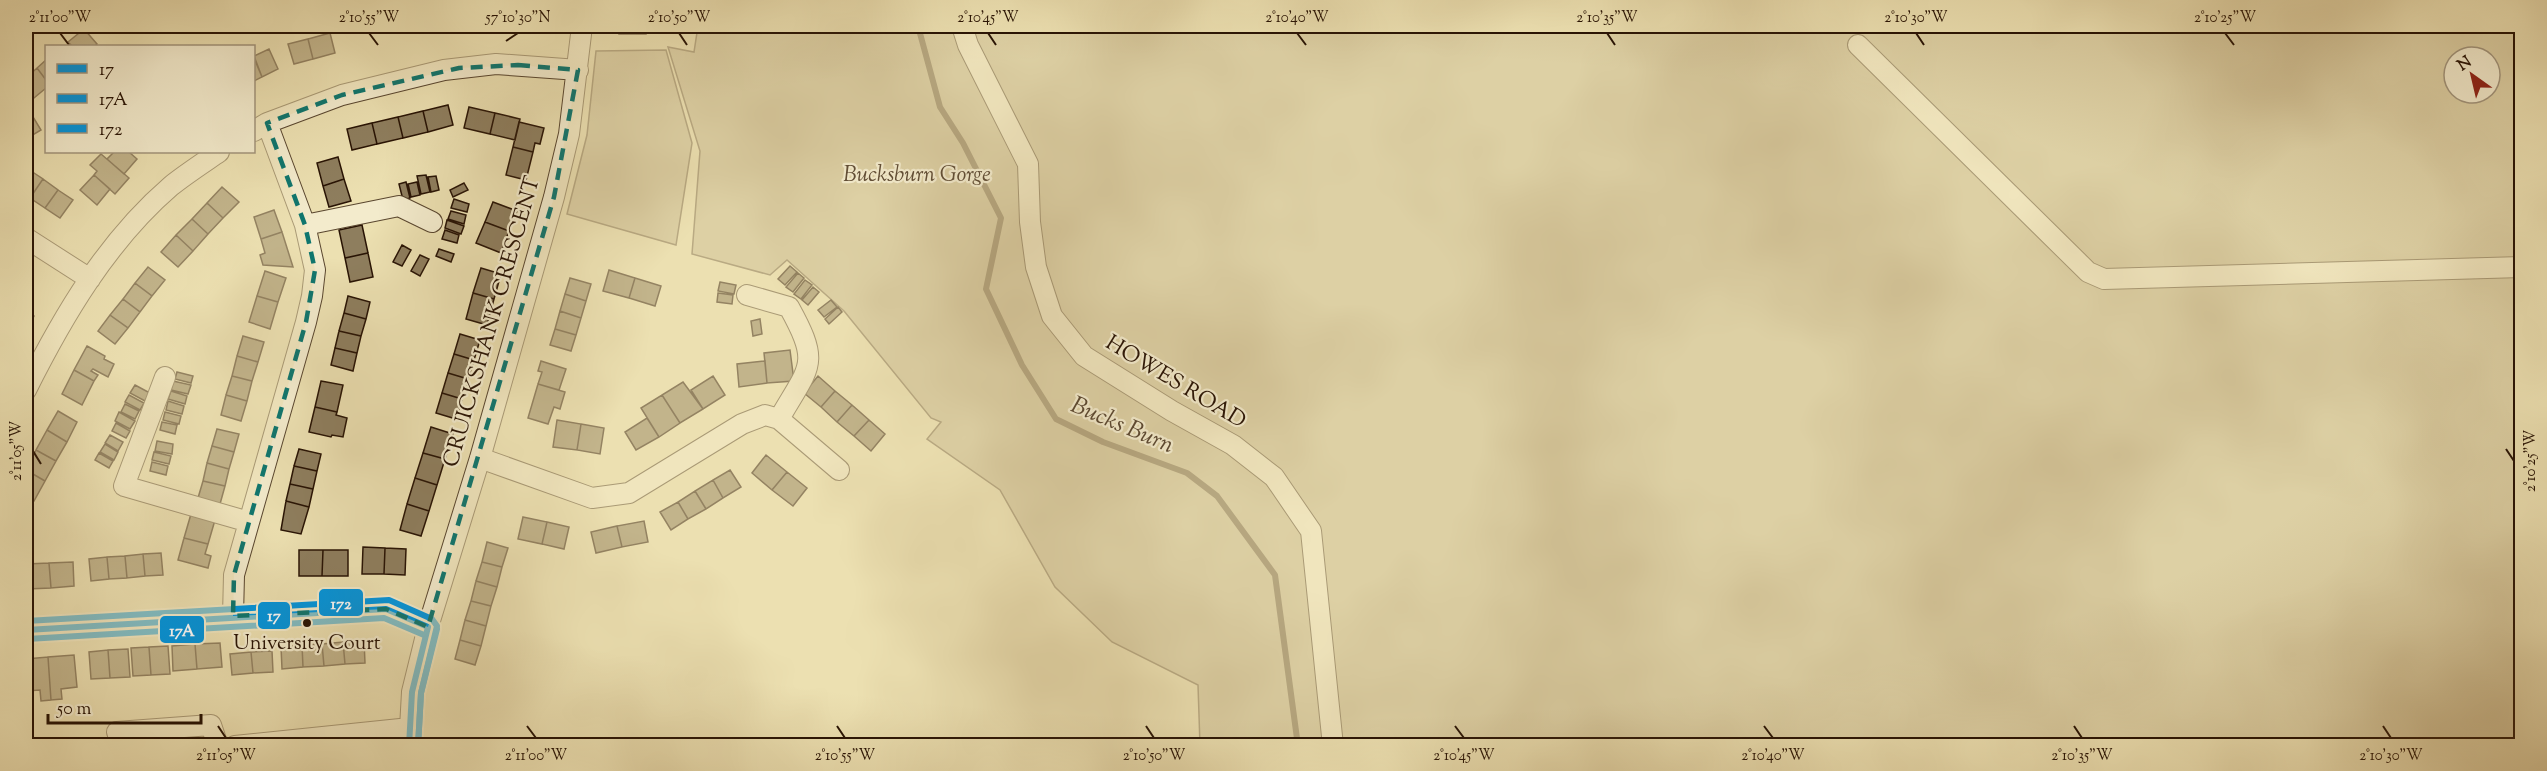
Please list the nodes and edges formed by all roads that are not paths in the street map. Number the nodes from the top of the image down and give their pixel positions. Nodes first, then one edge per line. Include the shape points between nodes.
1 (582, 26) edge
2 (962, 26) edge
3 (1858, 45) dead end
4 (578, 70) junction
5 (260, 127) edge
6 (218, 153) edge
7 (432, 222) dead end
8 (305, 225) junction
9 (26, 238) edge
10 (2522, 267) edge
11 (90, 279) junction
12 (747, 295) dead end
13 (165, 377) dead end
14 (26, 390) edge
15 (779, 419) junction
16 (480, 458) junction
17 (839, 470) dead end
18 (249, 522) junction
19 (233, 616) junction
20 (428, 627) junction
21 (26, 630) edge
22 (117, 732) dead end
23 (410, 737) edge
24 (218, 746) edge
25 (235, 746) edge
26 (1333, 746) edge

1 - 4 street, CRUICKSHANK CRESCENT
2 - 26 street, HOWES ROAD via 1028,164 1036,267 1052,316 1084,356 1233,445 1274,477 1311,531
3 - 10 street via 2088,272 2104,279
4 - 5 street via 518,65 459,68 342,95
4 - 16 street, CRUICKSHANK CRESCENT via 569,134 554,197
5 - 8 street
6 - 11 street via 171,187 130,228
7 - 8 street via 399,207
8 - 18 street via 315,270 312,296
9 - 11 street
11 - 14 street via 50,342
12 - 15 street via 789,308 810,354 808,369
13 - 18 street via 124,486
15 - 16 street via 765,415 742,424 630,493 611,497 592,498
15 - 17 street
16 - 20 street, CRUICKSHANK CRESCENT
18 - 19 street via 234,575
19 - 20 street via 386,609
19 - 21 street
20 - 23 street, CRUICKSHANK CRESCENT via 412,692
22 - 24 street via 211,725
23 - 25 street

